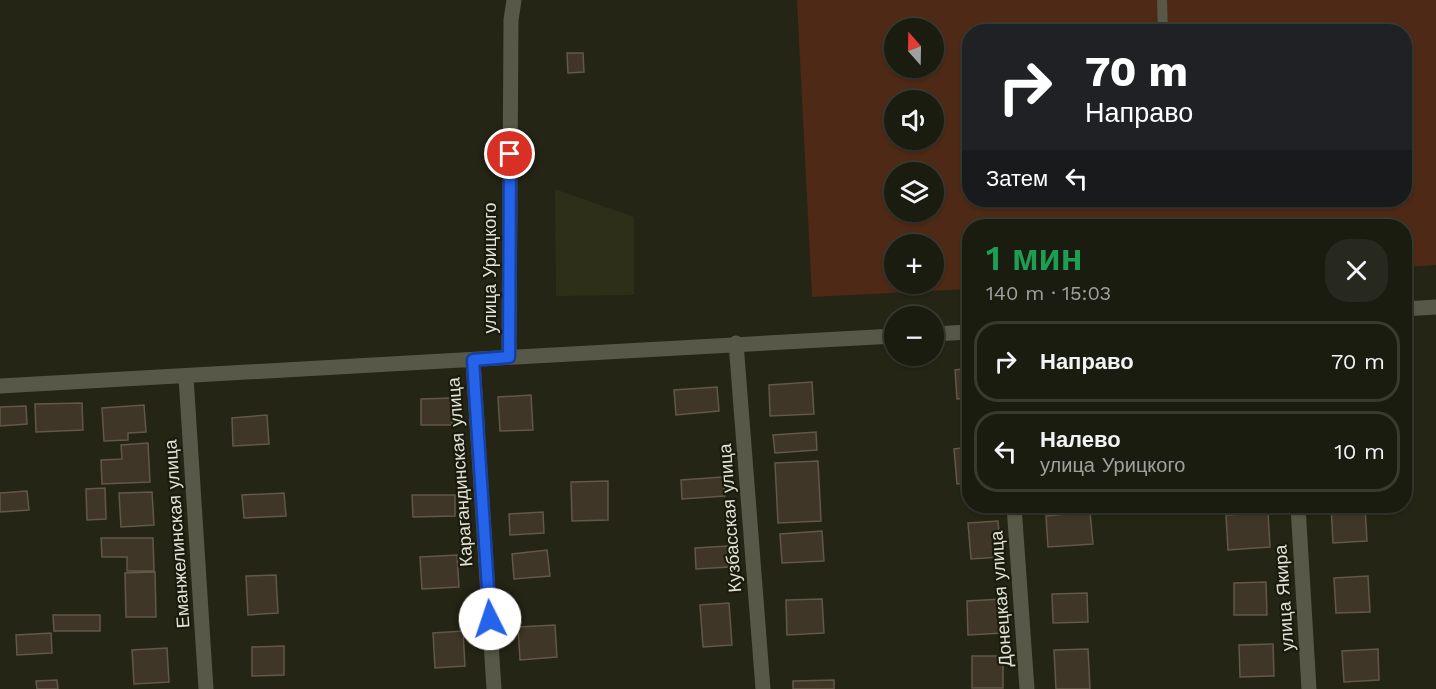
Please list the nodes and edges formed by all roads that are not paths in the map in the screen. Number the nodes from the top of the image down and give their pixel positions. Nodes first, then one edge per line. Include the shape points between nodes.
1 (514, 0) edge
2 (1162, 0) edge
3 (1163, 24) edge
4 (1436, 308) edge
5 (1412, 309) edge
6 (962, 332) edge
7 (944, 333) edge
8 (884, 336) edge
9 (736, 343) junction
10 (509, 357) junction
11 (473, 360) junction
12 (186, 377) junction
13 (0, 386) edge
14 (1014, 513) edge
15 (1298, 513) edge
16 (206, 689) edge
17 (494, 689) edge
18 (763, 689) edge
19 (1027, 689) edge
20 (1309, 689) edge

1 - 10 street, улица Урицкого via 510,20
2 - 3 lane
4 - 5 street
6 - 7 street
8 - 9 street
9 - 10 street
9 - 18 street, Кузбасская улица
10 - 11 street
11 - 12 street
11 - 17 street, Карагандинская улица
12 - 13 street
12 - 16 street, Еманжелинская улица
14 - 19 street, Донецкая улица
15 - 20 street, улица Якира

